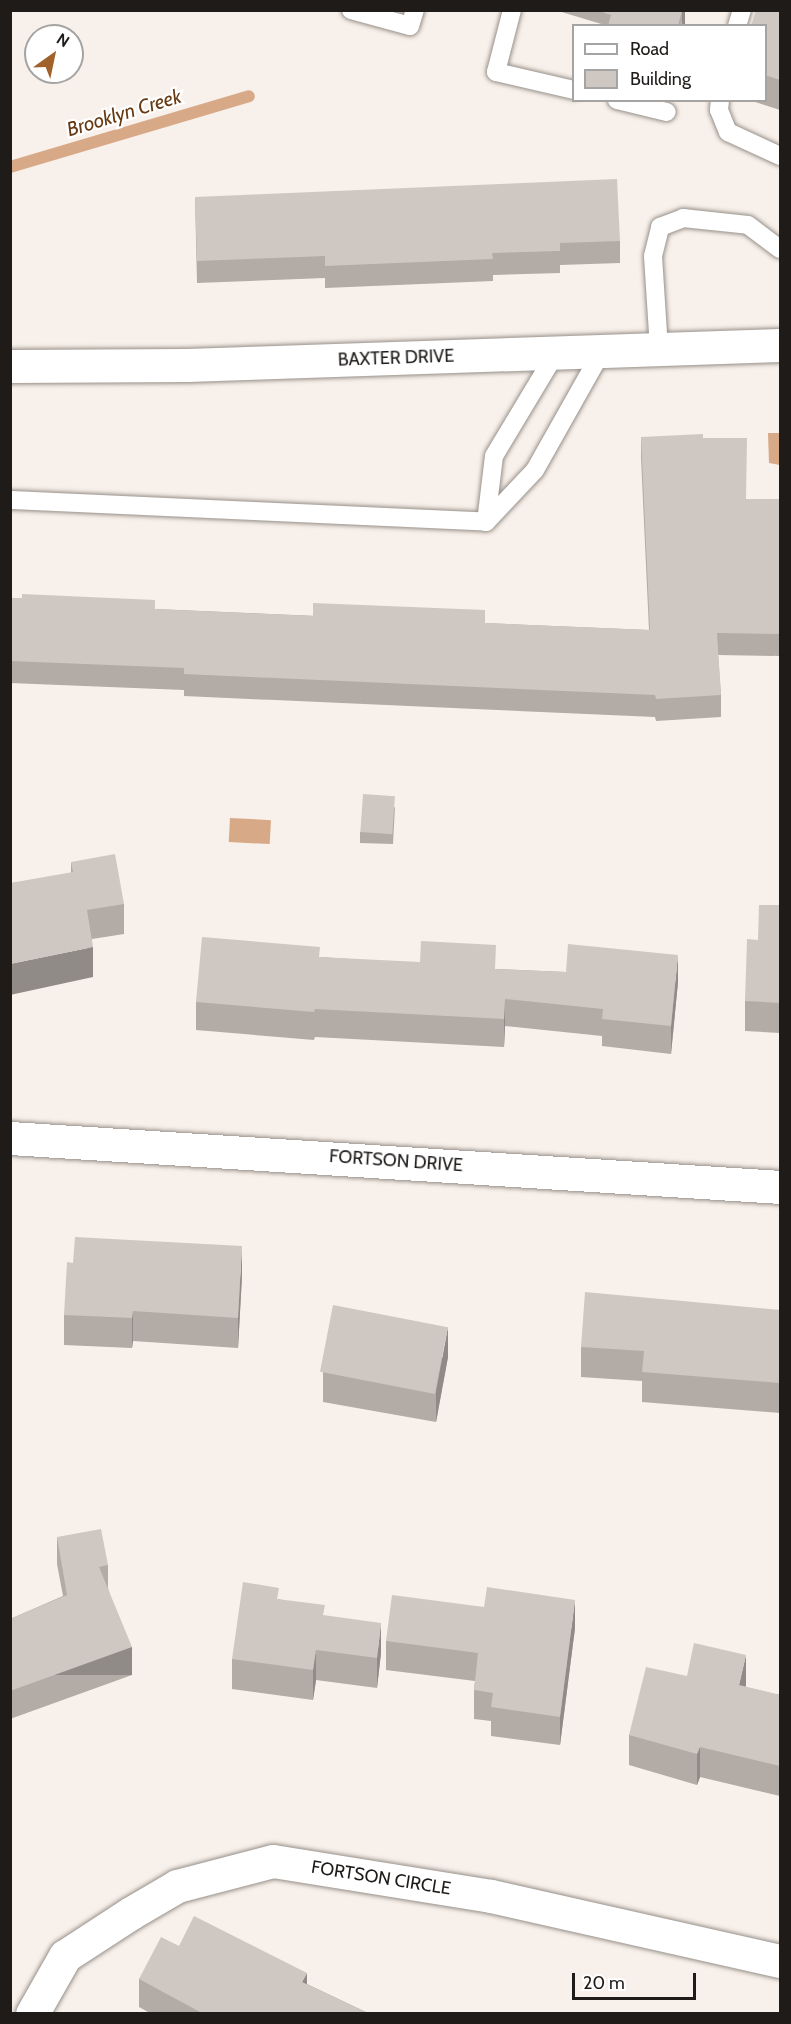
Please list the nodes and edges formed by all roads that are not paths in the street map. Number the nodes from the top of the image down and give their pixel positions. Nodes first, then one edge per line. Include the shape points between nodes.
1 (351, 10) edge
2 (415, 10) edge
3 (512, 10) edge
4 (572, 90) edge
5 (625, 102) edge
6 (720, 102) edge
7 (667, 112) dead end
8 (780, 156) edge
9 (780, 249) edge
10 (780, 345) edge
11 (659, 349) junction
12 (602, 351) junction
13 (556, 353) junction
14 (10, 366) edge
15 (10, 500) edge
16 (486, 522) junction
17 (10, 1138) edge
18 (780, 1187) edge
19 (780, 1961) edge
20 (32, 2013) edge

1 - 2 lane via 410,26
3 - 4 lane via 496,72
5 - 7 lane
6 - 8 lane via 728,132
9 - 11 lane via 748,225 683,218 660,227 653,256
10 - 11 street, BAXTER DRIVE
11 - 12 street, BAXTER DRIVE
12 - 13 street, BAXTER DRIVE
12 - 16 lane via 535,470
13 - 14 street, BAXTER DRIVE via 187,366
13 - 16 lane via 494,456
15 - 16 lane
17 - 18 street, FORTSON DRIVE
19 - 20 street, FORTSON CIRCLE via 491,1896 273,1861 177,1886 131,1913 65,1956

